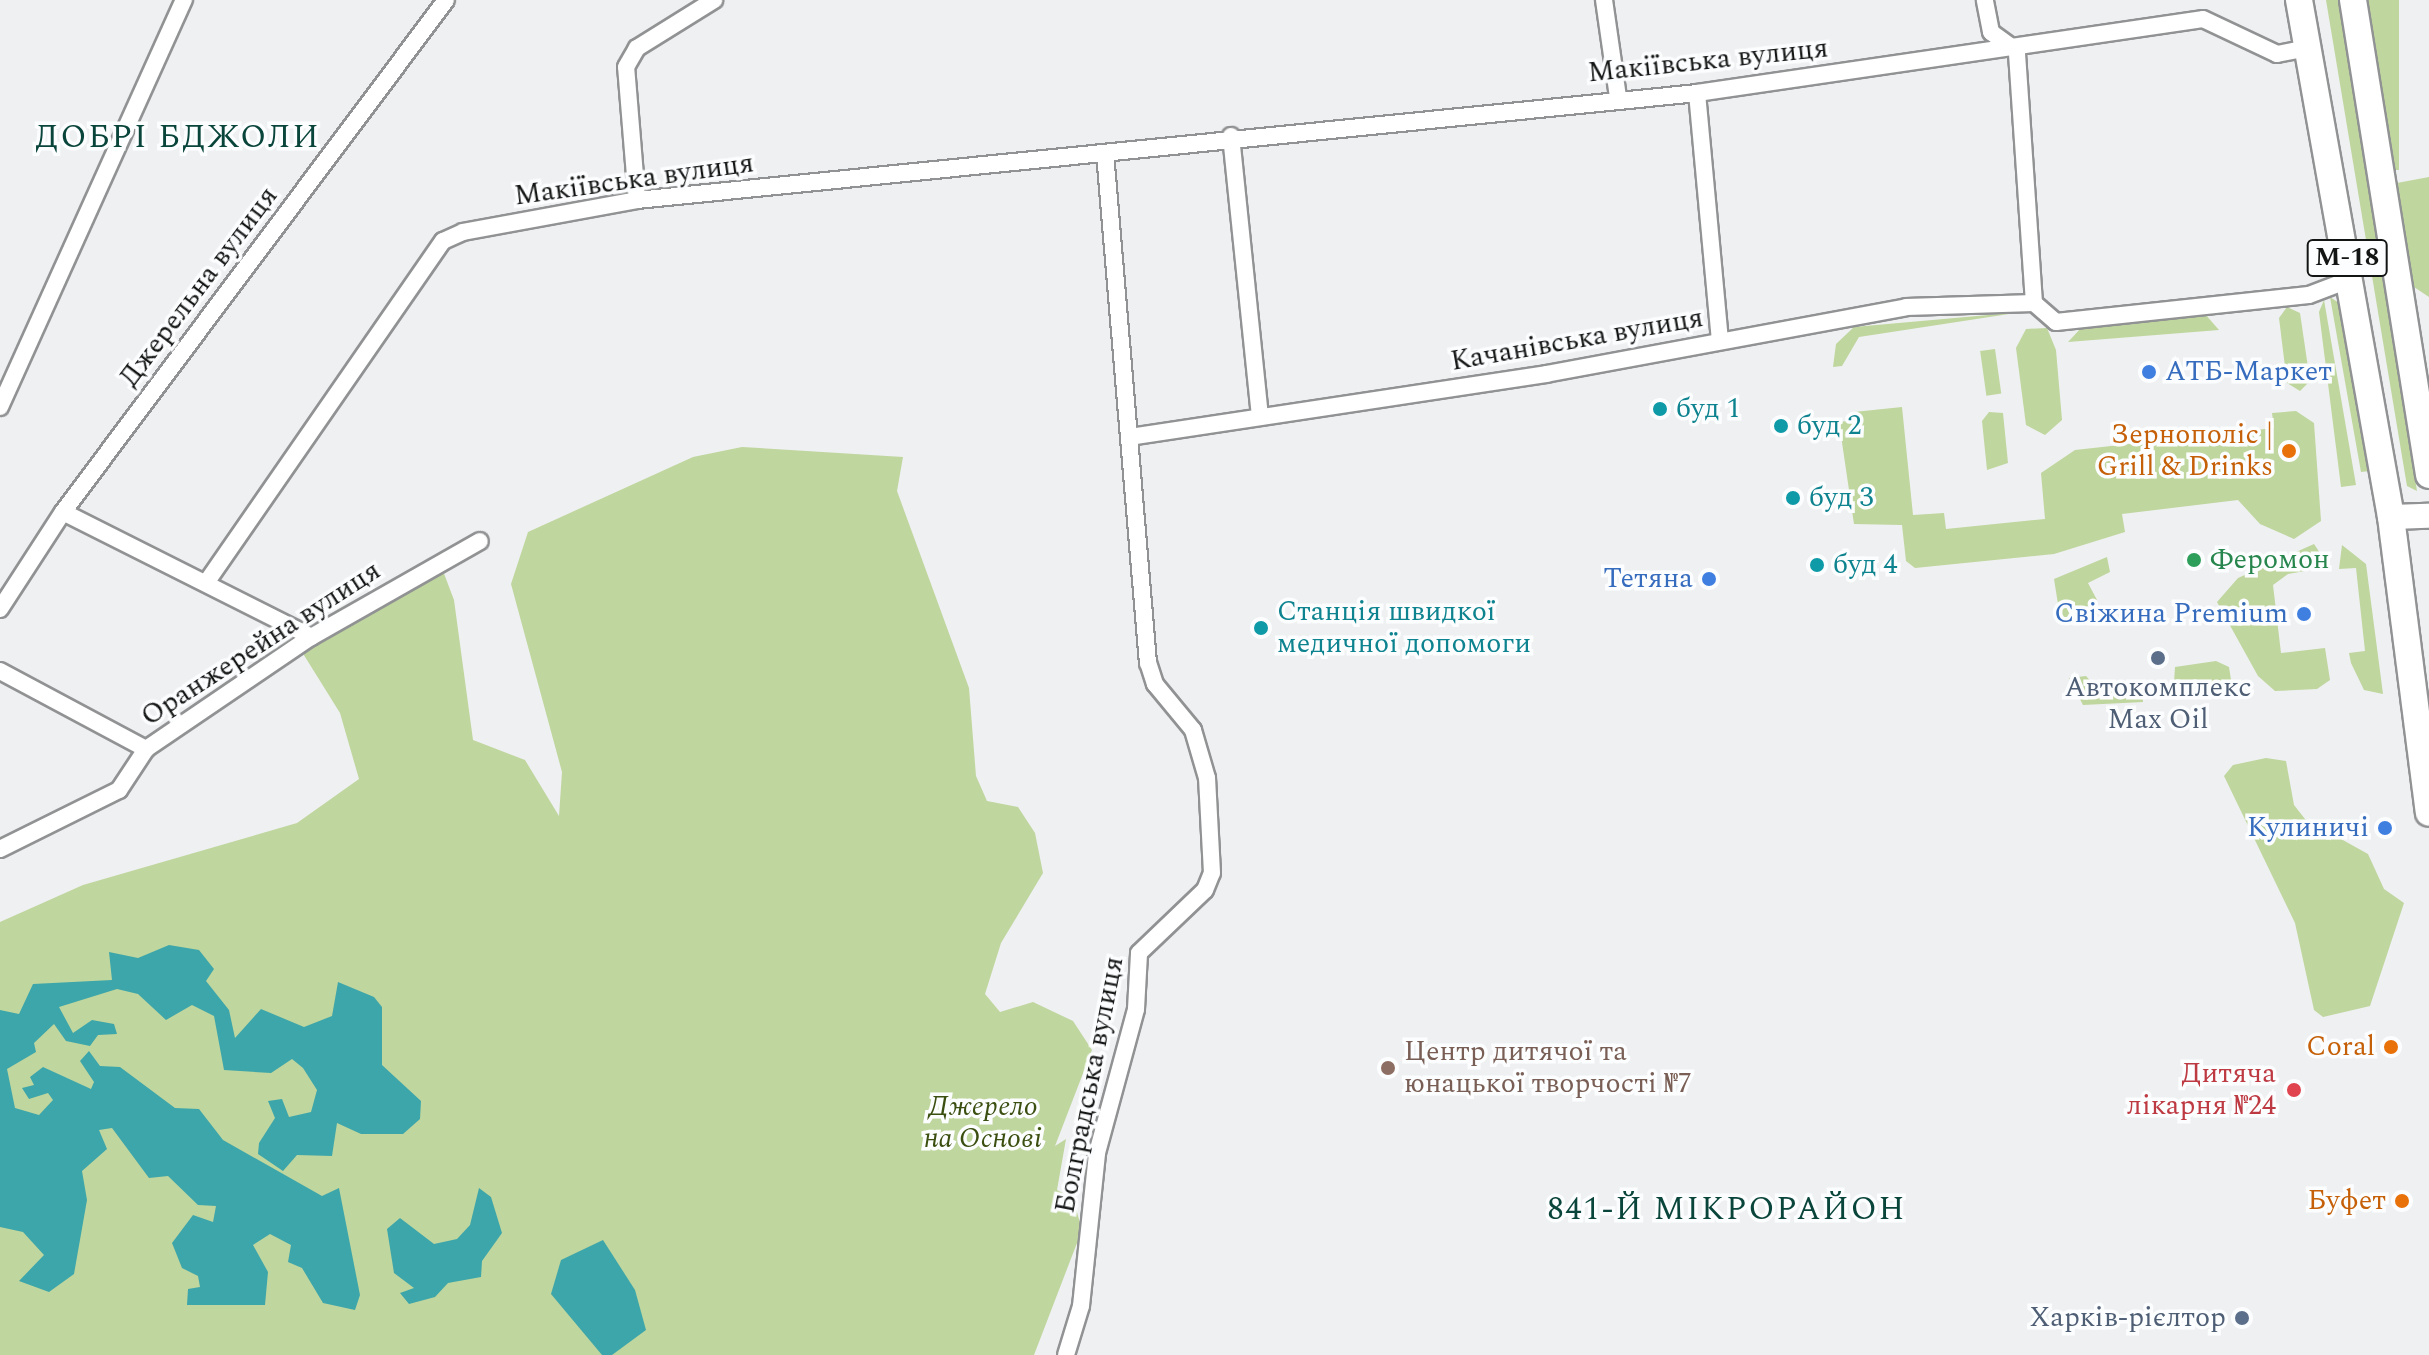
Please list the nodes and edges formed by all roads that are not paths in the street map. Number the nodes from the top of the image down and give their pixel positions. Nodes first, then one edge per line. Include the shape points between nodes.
1 (184, 0) edge
2 (446, 0) edge
3 (714, 0) edge
4 (1604, 0) edge
5 (1985, 0) edge
6 (2299, 0) edge
7 (2353, 0) edge
8 (2308, 48) junction
9 (2017, 51) junction
10 (1697, 93) junction
11 (1618, 97) junction
12 (1231, 136) junction
13 (1105, 153) junction
14 (637, 200) junction
15 (2351, 279) junction
16 (2034, 303) junction
17 (1720, 341) junction
18 (0, 407) edge
19 (1260, 417) junction
20 (1130, 437) junction
21 (2429, 475) edge
22 (63, 512) junction
23 (2429, 516) edge
24 (2391, 517) junction
25 (480, 541) dead end
26 (206, 583) junction
27 (0, 609) edge
28 (311, 637) junction
29 (0, 671) edge
30 (146, 749) junction
31 (2429, 813) edge
32 (0, 849) edge
33 (1066, 1355) edge

1 - 18 street
2 - 22 street, Джерельна вулиця
3 - 14 street via 637,48 626,67
4 - 11 street
5 - 9 street via 1991,32
6 - 8 main road, М-18
7 - 21 main road, М-18
8 - 9 street, Макіївська вулиця via 2277,54 2203,19
8 - 15 main road, М-18
9 - 10 street, Макіївська вулиця
9 - 16 street
10 - 11 street, Макіївська вулиця
10 - 17 street
11 - 12 street, Макіївська вулиця
12 - 13 street, Макіївська вулиця
12 - 19 street
13 - 14 street, Макіївська вулиця
13 - 20 street
14 - 26 street, Макіївська вулиця via 443,241
15 - 16 street via 2309,295 2056,322
15 - 24 main road, М-18
16 - 17 street, Качанівська вулиця via 1906,307
17 - 19 street, Качанівська вулиця
19 - 20 street, Качанівська вулиця
20 - 33 street, Болградська вулиця via 1148,663 1155,684 1193,730 1207,778 1212,873 1205,890 1139,953 1136,1009 1097,1153 1081,1306
22 - 26 street
22 - 27 street, Джерельна вулиця
23 - 24 street
24 - 31 main road, М-18
25 - 28 street, Оранжерейна вулиця
26 - 28 street
28 - 30 street, Оранжерейна вулиця
29 - 30 street
30 - 32 street, Оранжерейна вулиця via 119,790

